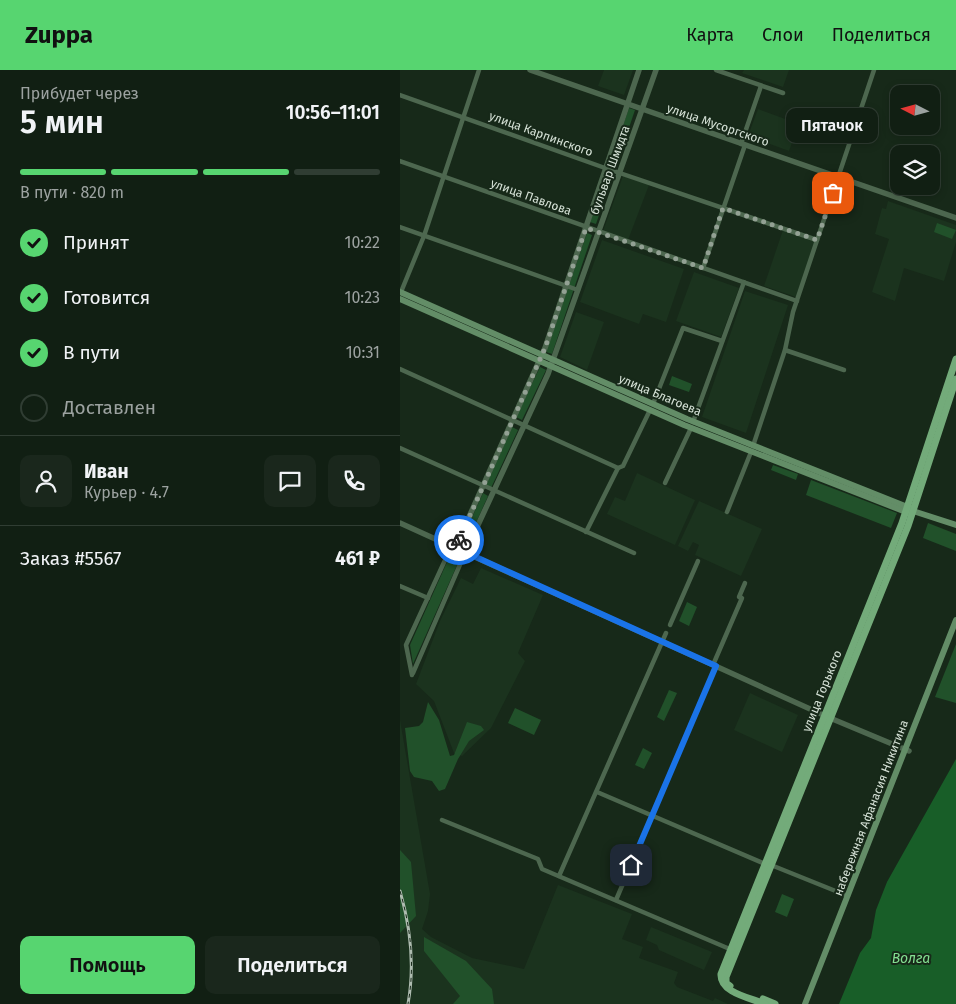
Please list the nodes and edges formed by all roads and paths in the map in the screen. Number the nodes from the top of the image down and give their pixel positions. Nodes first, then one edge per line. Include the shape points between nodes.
1 (479, 70) edge
2 (530, 70) edge
3 (639, 70) edge
4 (656, 70) edge
5 (716, 70) edge
6 (874, 70) edge
7 (762, 86) junction
8 (783, 93) dead end
9 (400, 95) edge
10 (627, 104) junction
11 (642, 109) junction
12 (463, 117) junction
13 (743, 144) junction
14 (400, 161) edge
15 (605, 168) junction
16 (620, 173) junction
17 (444, 177) junction
18 (838, 177) junction
19 (723, 208) junction
20 (956, 218) edge
21 (400, 228) edge
22 (586, 228) junction
23 (598, 232) junction
24 (424, 236) junction
25 (817, 240) junction
26 (703, 268) junction
27 (744, 282) junction
28 (566, 286) junction
29 (578, 290) junction
30 (401, 294) edge
31 (797, 301) junction
32 (722, 342) junction
33 (785, 350) junction
34 (540, 358) junction
35 (956, 359) edge
36 (552, 364) junction
37 (400, 369) edge
38 (844, 370) dead end
39 (954, 378) edge
40 (651, 407) junction
41 (513, 420) junction
42 (524, 425) junction
43 (692, 425) junction
44 (400, 448) edge
45 (752, 449) junction
46 (618, 468) junction
47 (665, 484) dead end
48 (484, 486) junction
49 (493, 490) junction
50 (909, 509) junction
51 (727, 512) dead end
52 (400, 523) edge
53 (956, 525) edge
54 (586, 532) junction
55 (456, 548) junction
56 (465, 553) junction
57 (634, 553) dead end
58 (698, 561) dead end
59 (745, 583) dead end
60 (400, 586) edge
61 (428, 598) junction
62 (956, 620) edge
63 (670, 625) dead end
64 (956, 630) edge
65 (666, 634) dead end
66 (663, 642) junction
67 (714, 666) junction
68 (827, 717) junction
69 (908, 750) junction
70 (597, 792) junction
71 (652, 815) junction
72 (442, 820) dead end
73 (768, 864) junction
74 (559, 876) junction
75 (848, 896) junction
76 (616, 900) junction
77 (733, 951) junction
78 (765, 1004) edge
79 (775, 1004) edge
80 (806, 1004) edge
81 (810, 1004) edge

1 - 12 street
2 - 10 street, улица Мусоргского
3 - 10 street, бульвар Шмидта
4 - 11 street, бульвар Шмидта
5 - 7 street
6 - 18 street
7 - 8 street
7 - 13 street
9 - 12 street, улица Карпинского
10 - 11 street, улица Мусоргского
10 - 15 street, бульвар Шмидта
11 - 13 street, улица Мусоргского
11 - 16 street, бульвар Шмидта
12 - 15 street, улица Карпинского
12 - 17 street
13 - 18 street, улица Мусоргского
13 - 19 street
14 - 17 street, улица Павлова
15 - 16 street, улица Карпинского
15 - 22 street, бульвар Шмидта
16 - 19 street, улица Карпинского
16 - 23 street, бульвар Шмидта
17 - 22 street, улица Павлова
17 - 24 street
18 - 20 street, улица Мусоргского
18 - 25 street
19 - 25 street, улица Карпинского
19 - 26 street
21 - 24 street
22 - 23 street, улица Павлова
22 - 28 street, бульвар Шмидта
23 - 26 street, улица Павлова
23 - 29 street, бульвар Шмидта
24 - 28 street
24 - 30 street
25 - 31 street
26 - 27 street, улица Павлова
27 - 31 street, улица Павлова
27 - 32 street
28 - 29 street
28 - 34 street, бульвар Шмидта
29 - 36 street, бульвар Шмидта
30 - 34 main road, улица Благоева
31 - 33 street
32 - 40 street via 683,328
32 - 43 street
33 - 38 street
33 - 45 street
34 - 36 main road, улица Благоева
34 - 41 street, бульвар Шмидта
35 - 39 main road, улица Горького
36 - 40 main road, улица Благоева
36 - 42 street, бульвар Шмидта
37 - 41 street
39 - 50 main road, улица Горького
40 - 43 main road, улица Благоева
40 - 46 street via 623,466
41 - 42 street
41 - 48 street, бульвар Шмидта
42 - 46 street
42 - 49 street, бульвар Шмидта
43 - 45 main road, улица Благоева
43 - 47 street
44 - 48 street
45 - 50 main road, улица Благоева
45 - 51 street
46 - 54 street
48 - 49 street
48 - 55 street, бульвар Шмидта
49 - 54 street
49 - 56 street, бульвар Шмидта
50 - 53 main road, улица Благоева
50 - 68 main road, улица Горького
52 - 55 street
54 - 57 street
55 - 56 street
55 - 61 street via 446,558
56 - 61 street via 412,674 406,645
56 - 66 street
58 - 63 street
59 - 67 street
60 - 61 street
62 - 69 main road, набережная Афанасия Никитина
64 - 69 main road, набережная Афанасия Никитина
65 - 66 street
66 - 67 street
66 - 70 street
67 - 68 street
67 - 71 street
68 - 69 street
68 - 73 main road, улица Горького
69 - 75 main road, набережная Афанасия Никитина
69 - 81 main road, набережная Афанасия Никитина
70 - 71 street
70 - 74 street
71 - 73 street
71 - 76 street
72 - 74 street via 538,859 542,869
73 - 75 street
73 - 77 main road, улица Горького
74 - 76 street
75 - 80 main road, набережная Афанасия Никитина
76 - 77 street
77 - 78 main road, улица Горького via 721,974 722,984
77 - 79 main road, улица Горького via 726,977 729,986

